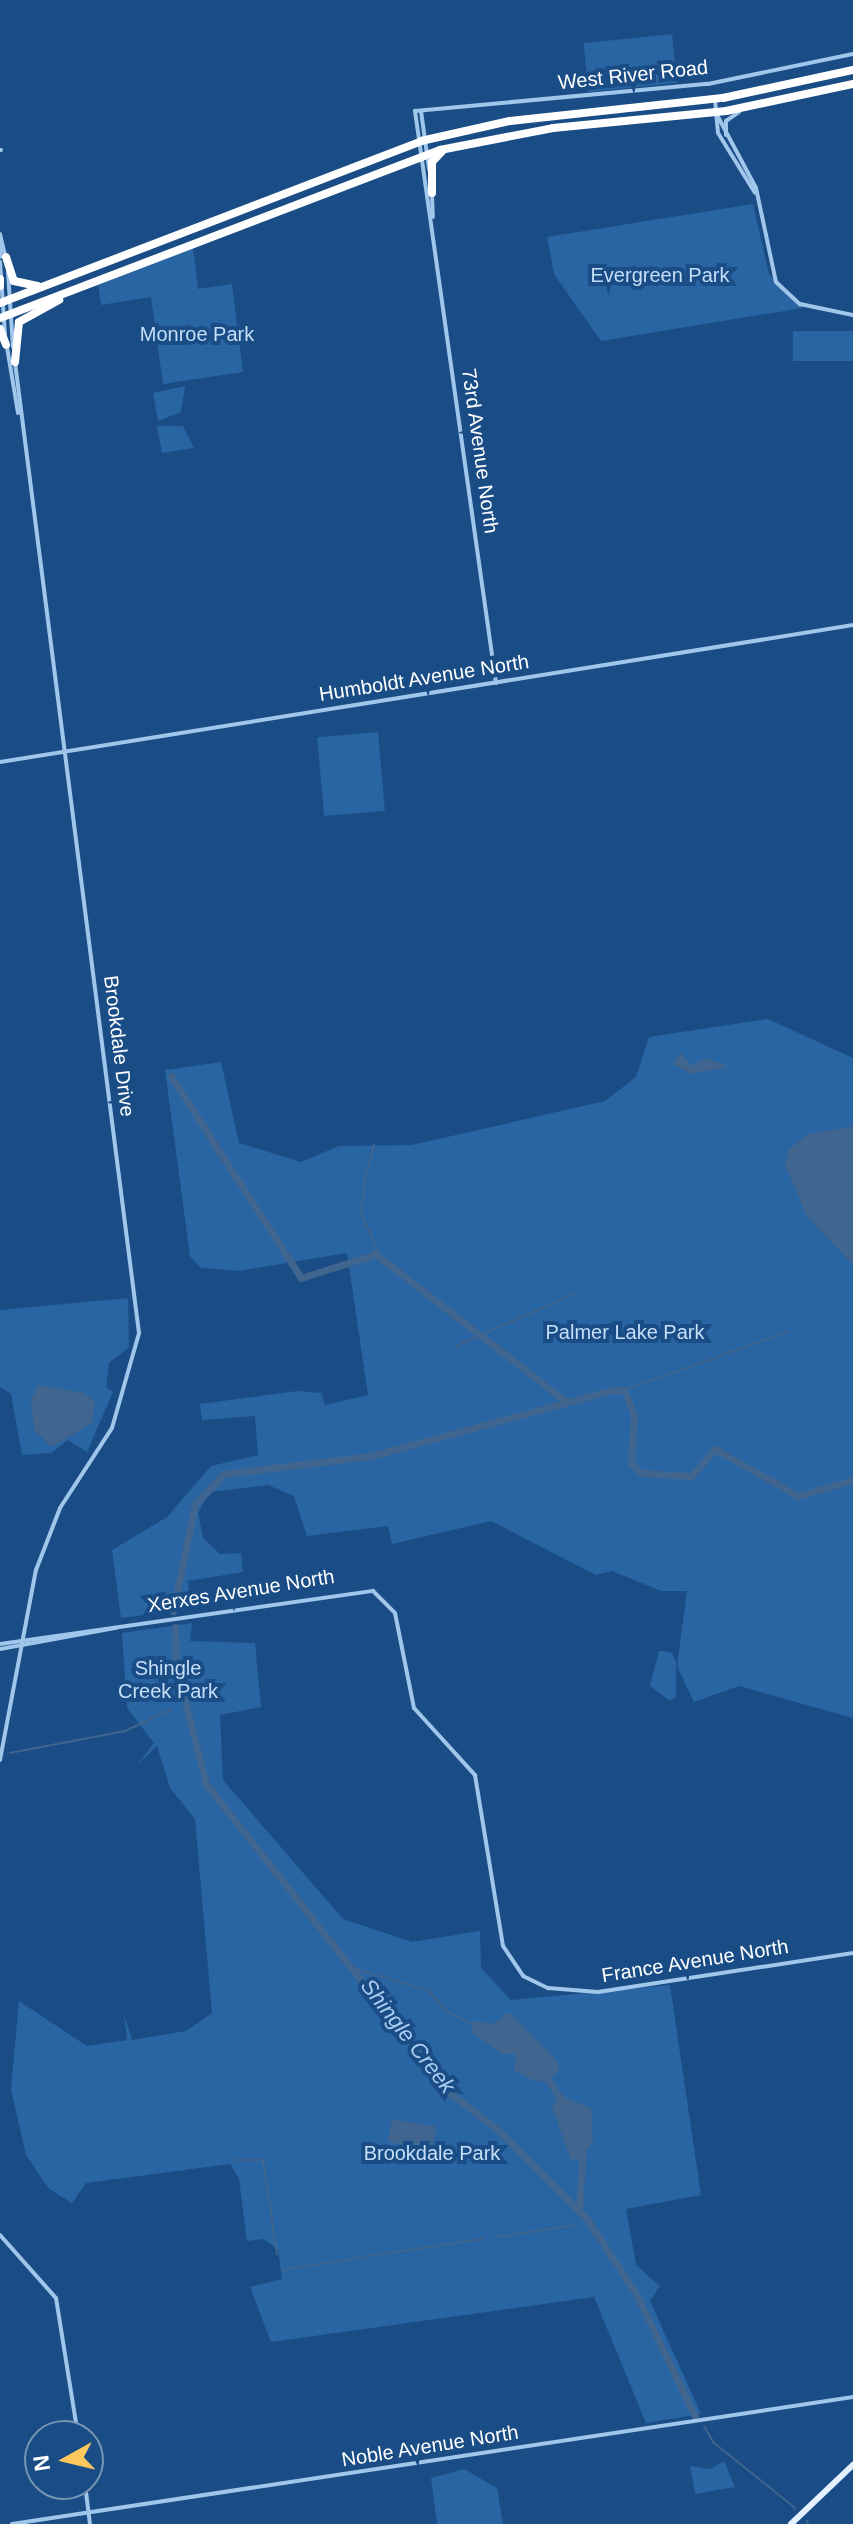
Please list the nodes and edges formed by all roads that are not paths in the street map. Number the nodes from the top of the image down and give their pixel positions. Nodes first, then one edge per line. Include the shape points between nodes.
1 (853, 54) edge
2 (853, 70) edge
3 (853, 84) edge
4 (715, 99) junction
5 (756, 106) junction
6 (415, 111) joint
7 (421, 111) junction
8 (716, 113) junction
9 (422, 141) junction
10 (445, 149) junction
11 (732, 149) junction
12 (424, 155) junction
13 (432, 193) junction
14 (758, 198) junction
15 (433, 223) junction
16 (0, 236) edge
17 (2, 258) edge
18 (0, 279) edge
19 (89, 283) junction
20 (45, 285) junction
21 (0, 286) edge
22 (5, 301) edge
23 (853, 315) edge
24 (5, 316) edge
25 (0, 329) edge
26 (6, 345) junction
27 (15, 362) junction
28 (18, 384) junction
29 (10, 385) junction
30 (22, 427) junction
31 (853, 625) edge
32 (496, 683) junction
33 (66, 752) junction
34 (0, 762) edge
35 (20, 1643) junction
36 (0, 1646) edge
37 (0, 1760) edge
38 (853, 1953) edge
39 (506, 1954) joint
40 (0, 2235) edge
41 (853, 2397) edge
42 (75, 2420) edge
43 (853, 2465) edge
44 (87, 2500) edge
45 (89, 2513) junction
46 (12, 2524) edge
47 (90, 2524) edge
48 (791, 2524) edge

1 - 7 street, West River Road via 708,84
2 - 4 highway
3 - 5 highway
4 - 8 street
4 - 9 highway via 520,119
5 - 8 highway
5 - 11 street via 726,121
6 - 7 street, West River Road
6 - 9 street, 73rd Avenue North
7 - 9 street, 73rd Avenue North
8 - 10 highway via 553,128
8 - 11 street
8 - 14 street via 726,149
9 - 12 street, 73rd Avenue North
9 - 20 highway
10 - 12 highway
10 - 13 highway via 432,162
11 - 14 street
12 - 13 street, 73rd Avenue North
12 - 15 street, 73rd Avenue North
12 - 19 highway
13 - 15 street, 73rd Avenue North
14 - 23 street via 781,289 808,307
15 - 32 street, 73rd Avenue North
16 - 17 street, Brookdale Drive
17 - 20 highway via 17,283
17 - 22 street, Brookdale Drive
18 - 21 highway
19 - 24 highway
19 - 27 highway via 19,322
20 - 22 highway
22 - 24 street, Brookdale Drive
24 - 26 street, Brookdale Drive
24 - 27 street, Brookdale Drive
25 - 26 highway
26 - 29 street, Brookdale Drive
27 - 28 street, Brookdale Drive
28 - 29 street
28 - 30 street, Brookdale Drive
29 - 30 street, Brookdale Drive
30 - 33 street, Brookdale Drive
31 - 32 street, Humboldt Avenue North
32 - 33 street, Humboldt Avenue North
33 - 34 street, Humboldt Avenue North
33 - 35 street, Brookdale Drive via 139,1333 112,1428 48,1533
35 - 36 street, Xerxes Avenue North
35 - 37 street, Brookdale Drive
35 - 39 street, Xerxes Avenue North via 368,1590 395,1613 416,1712 475,1775
38 - 39 street, France Avenue North via 592,1992 535,1983
40 - 42 street via 56,2298
41 - 45 street, Noble Avenue North
43 - 48 main road
44 - 45 street
45 - 46 street, Noble Avenue North
45 - 47 street

